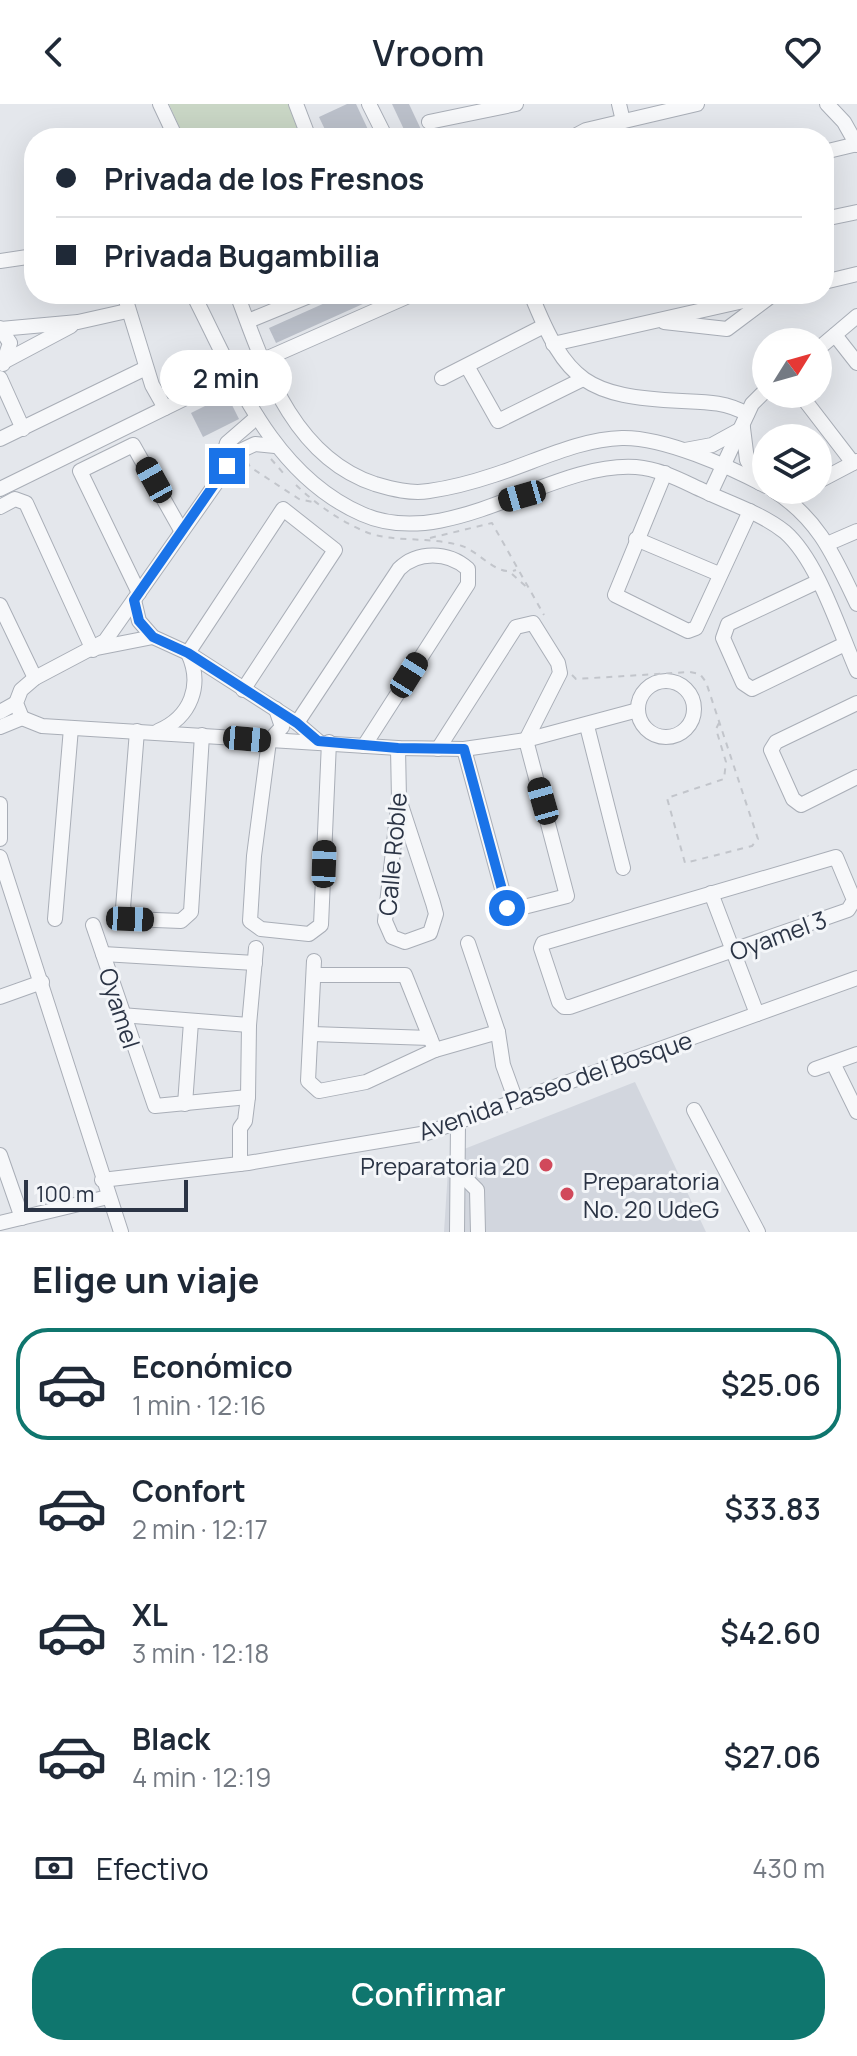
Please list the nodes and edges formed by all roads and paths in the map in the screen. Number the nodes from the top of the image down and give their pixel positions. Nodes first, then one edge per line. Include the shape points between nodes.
1 (160, 104) edge
2 (296, 104) edge
3 (369, 104) edge
4 (516, 104) edge
5 (619, 104) edge
6 (627, 104) edge
7 (697, 104) edge
8 (827, 104) edge
9 (673, 107) edge
10 (453, 110) edge
11 (627, 120) junction
12 (429, 122) dead end
13 (171, 128) edge
14 (304, 128) edge
15 (381, 128) edge
16 (594, 128) edge
17 (857, 145) edge
18 (834, 150) edge
19 (857, 212) edge
20 (834, 217) edge
21 (24, 257) edge
22 (0, 261) edge
23 (857, 274) edge
24 (834, 280) edge
25 (126, 304) edge
26 (198, 304) edge
27 (241, 304) edge
28 (282, 304) edge
29 (390, 304) edge
30 (535, 304) edge
31 (730, 304) edge
32 (761, 304) edge
33 (127, 311) junction
34 (857, 316) edge
35 (253, 319) dead end
36 (655, 321) junction
37 (78, 322) junction
38 (544, 326) junction
39 (0, 328) edge
40 (835, 335) junction
41 (832, 337) edge
42 (553, 344) junction
43 (261, 361) junction
44 (3, 363) edge
45 (857, 363) edge
46 (467, 366) junction
47 (149, 372) junction
48 (234, 375) junction
49 (0, 378) edge
50 (442, 378) dead end
51 (581, 380) junction
52 (169, 406) junction
53 (754, 408) edge
54 (811, 408) edge
55 (257, 417) junction
56 (745, 421) junction
57 (23, 429) junction
58 (0, 439) edge
59 (271, 451) junction
60 (679, 451) junction
61 (251, 454) dead end
62 (855, 462) edge
63 (716, 464) junction
64 (752, 467) edge
65 (665, 473) junction
66 (832, 474) edge
67 (216, 480) junction
68 (752, 480) edge
69 (0, 489) edge
70 (710, 494) junction
71 (313, 502) junction
72 (792, 504) edge
73 (0, 507) edge
74 (750, 511) junction
75 (181, 530) junction
76 (857, 531) edge
77 (430, 538) junction
78 (636, 539) junction
79 (827, 544) junction
80 (516, 570) junction
81 (511, 573) junction
82 (719, 574) junction
83 (817, 582) junction
84 (532, 590) junction
85 (137, 596) junction
86 (856, 601) edge
87 (0, 605) edge
88 (546, 621) dead end
89 (153, 637) junction
90 (845, 644) junction
91 (93, 650) junction
92 (188, 653) junction
93 (568, 666) dead end
94 (857, 671) edge
95 (35, 678) junction
96 (243, 690) junction
97 (16, 703) junction
98 (857, 703) edge
99 (276, 709) junction
100 (638, 710) dead end
101 (0, 712) edge
102 (22, 718) junction
103 (720, 721) junction
104 (297, 723) junction
105 (587, 726) junction
106 (0, 727) edge
107 (71, 728) junction
108 (137, 731) junction
109 (158, 731) junction
110 (202, 735) junction
111 (526, 740) junction
112 (269, 741) junction
113 (323, 742) junction
114 (364, 746) junction
115 (398, 748) junction
116 (438, 749) junction
117 (464, 749) junction
118 (857, 777) edge
119 (399, 799) junction
120 (0, 804) edge
121 (0, 839) edge
122 (0, 857) edge
123 (623, 868) dead end
124 (711, 893) junction
125 (55, 919) dead end
126 (93, 925) dead end
127 (468, 943) dead end
128 (731, 953) junction
129 (103, 954) junction
130 (857, 978) edge
131 (42, 982) junction
132 (0, 997) edge
133 (121, 1015) junction
134 (752, 1016) junction
135 (191, 1022) junction
136 (249, 1025) junction
137 (498, 1032) junction
138 (312, 1034) junction
139 (432, 1044) junction
140 (857, 1054) edge
141 (833, 1063) junction
142 (815, 1069) dead end
143 (248, 1097) junction
144 (520, 1100) junction
145 (185, 1104) junction
146 (694, 1110) dead end
147 (857, 1112) edge
148 (458, 1122) junction
149 (0, 1155) edge
150 (244, 1164) junction
151 (458, 1171) junction
152 (102, 1180) junction
153 (108, 1197) junction
154 (22, 1218) junction
155 (0, 1223) edge
156 (121, 1232) edge
157 (457, 1232) edge
158 (478, 1232) edge
159 (758, 1232) edge

1 - 13 street
2 - 14 street
3 - 15 street
4 - 10 street
5 - 11 street
6 - 11 street
7 - 9 street
8 - 17 street
9 - 11 street
10 - 12 street
11 - 16 street
17 - 18 street
19 - 20 street
21 - 22 street
23 - 24 street
25 - 33 street
26 - 48 street
27 - 43 street
28 - 35 street
29 - 43 street
30 - 38 street
31 - 36 street
32 - 36 street via 727,329
33 - 37 street
33 - 47 street
34 - 40 street
36 - 42 street
37 - 39 street
37 - 44 street
38 - 42 street
38 - 46 street
39 - 44 street via 10,343
40 - 41 street
40 - 45 street
42 - 51 street
43 - 48 street
43 - 60 street via 300,430 359,479 392,490 427,492 611,439 639,439
46 - 50 street
46 - 51 street via 498,421
47 - 52 street via 152,385
47 - 57 street
48 - 52 street
48 - 55 street
49 - 57 street
51 - 56 street via 613,395 724,403
52 - 69 street
53 - 56 street
54 - 62 street
55 - 59 street
55 - 67 street via 227,443
56 - 60 street via 712,445
56 - 63 street
56 - 64 street
57 - 58 street
59 - 65 street via 333,498 362,515 393,523 452,517 599,470 635,467
59 - 67 street via 255,444 243,448
59 - 71 path
60 - 63 street
61 - 71 path via 250,467 299,499
62 - 66 street
63 - 68 street
63 - 70 street
65 - 70 street
65 - 78 street
67 - 75 street
70 - 74 street
71 - 77 path via 368,533
72 - 79 street
73 - 91 street via 15,499 26,503
74 - 82 street
74 - 83 street via 786,534
75 - 85 street
75 - 85 street via 133,445 80,471
76 - 79 street
77 - 80 path via 492,523
77 - 81 path via 463,546
78 - 82 street
78 - 82 street via 615,595 688,631 696,628
79 - 86 street
80 - 81 path
80 - 84 path
81 - 84 path
83 - 90 street
83 - 90 street via 728,624 723,638 743,683 752,689
84 - 88 path
85 - 89 street via 139,621
85 - 91 street
87 - 95 street
89 - 91 street
89 - 92 street
90 - 94 street
91 - 95 street
92 - 96 street
92 - 96 street via 278,512 285,510 335,550
92 - 109 street via 195,676 192,699 179,719
93 - 103 path via 576,679 700,674
95 - 97 street
96 - 99 street
97 - 101 street
97 - 102 street
98 - 118 street via 776,742 771,750 796,803 805,804
99 - 104 street
99 - 112 street via 282,727
100 - 105 street
102 - 106 street
102 - 107 street via 36,725
103 - 103 path via 757,843 685,863 667,798 724,779 727,768 716,729
104 - 113 street
104 - 114 street via 399,569 409,560 433,555 461,562 468,569 468,584
105 - 111 street
105 - 123 street
107 - 108 street
107 - 125 street
108 - 109 street
108 - 110 street via 125,916 155,920 188,918
109 - 110 street
110 - 112 street
111 - 116 street via 560,673 537,627 527,622 516,627
111 - 117 street
111 - 117 street via 569,894 513,912 507,908
112 - 113 street
112 - 113 street via 250,921 261,929 309,934 321,925
113 - 114 street
114 - 115 street
115 - 116 street
115 - 119 street, Calle Roble
116 - 117 street
119 - 119 street, Calle Roble via 436,914 430,933 411,942 392,937 385,921
120 - 121 street
122 - 131 street
124 - 128 street
124 - 128 street, Oyamel 3 via 836,857 854,900 848,910
124 - 128 street, Oyamel 3 via 543,943 559,1002 570,1007
126 - 129 street
127 - 137 street
128 - 134 street
129 - 133 street, Oyamel
129 - 136 street, Oyamel via 256,956
130 - 134 street, Avenida Paseo del Bosque
131 - 132 street
131 - 152 street
133 - 135 street
133 - 145 street, Oyamel via 151,1101 159,1108
134 - 144 street, Avenida Paseo del Bosque
135 - 136 street
135 - 145 street
136 - 143 street, Oyamel
137 - 139 street
137 - 144 street via 512,1062
138 - 139 street
138 - 139 street via 308,1081 319,1091 366,1082
138 - 139 street via 315,968 405,975
140 - 141 street
141 - 142 street
141 - 147 street
143 - 145 street, Oyamel
143 - 150 street, Oyamel via 240,1128
144 - 148 street, Avenida Paseo del Bosque
146 - 159 street
148 - 150 street, Avenida Paseo del Bosque via 427,1133
148 - 151 street
149 - 154 street
150 - 152 street, Avenida Paseo del Bosque
151 - 157 street
151 - 158 street via 477,1190
152 - 153 street
153 - 154 street
153 - 156 street
154 - 155 street

